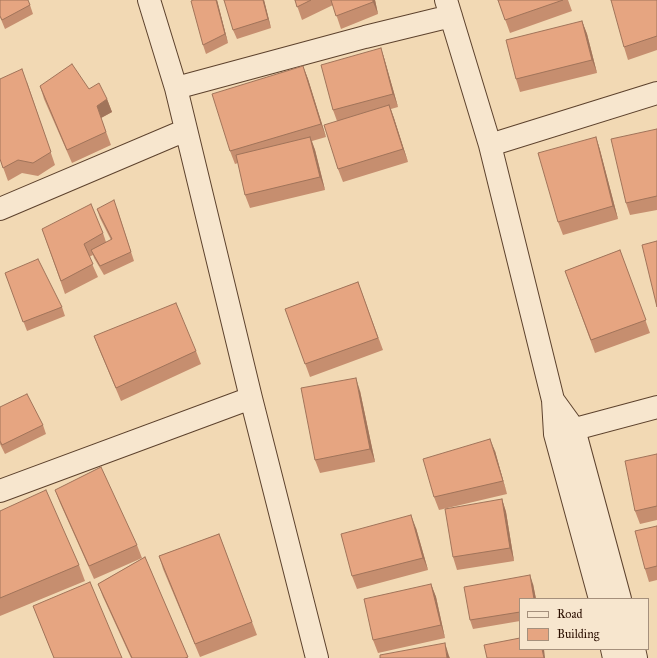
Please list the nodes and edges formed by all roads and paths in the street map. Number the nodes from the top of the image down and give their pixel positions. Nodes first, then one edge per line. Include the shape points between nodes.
1 (149, 0) edge
2 (449, 8) edge
3 (176, 88) junction
4 (657, 93) edge
5 (186, 130) junction
6 (490, 145) junction
7 (0, 209) edge
8 (251, 398) junction
9 (657, 407) edge
10 (564, 432) junction
11 (0, 491) edge
12 (600, 598) edge
13 (620, 598) edge
14 (318, 658) edge

1 - 3 street
2 - 3 street via 365,37
2 - 6 street
3 - 5 street
4 - 6 street
5 - 7 street
5 - 8 street
6 - 10 street via 552,400
8 - 11 street
8 - 14 street
9 - 10 street
10 - 12 street
10 - 13 street

